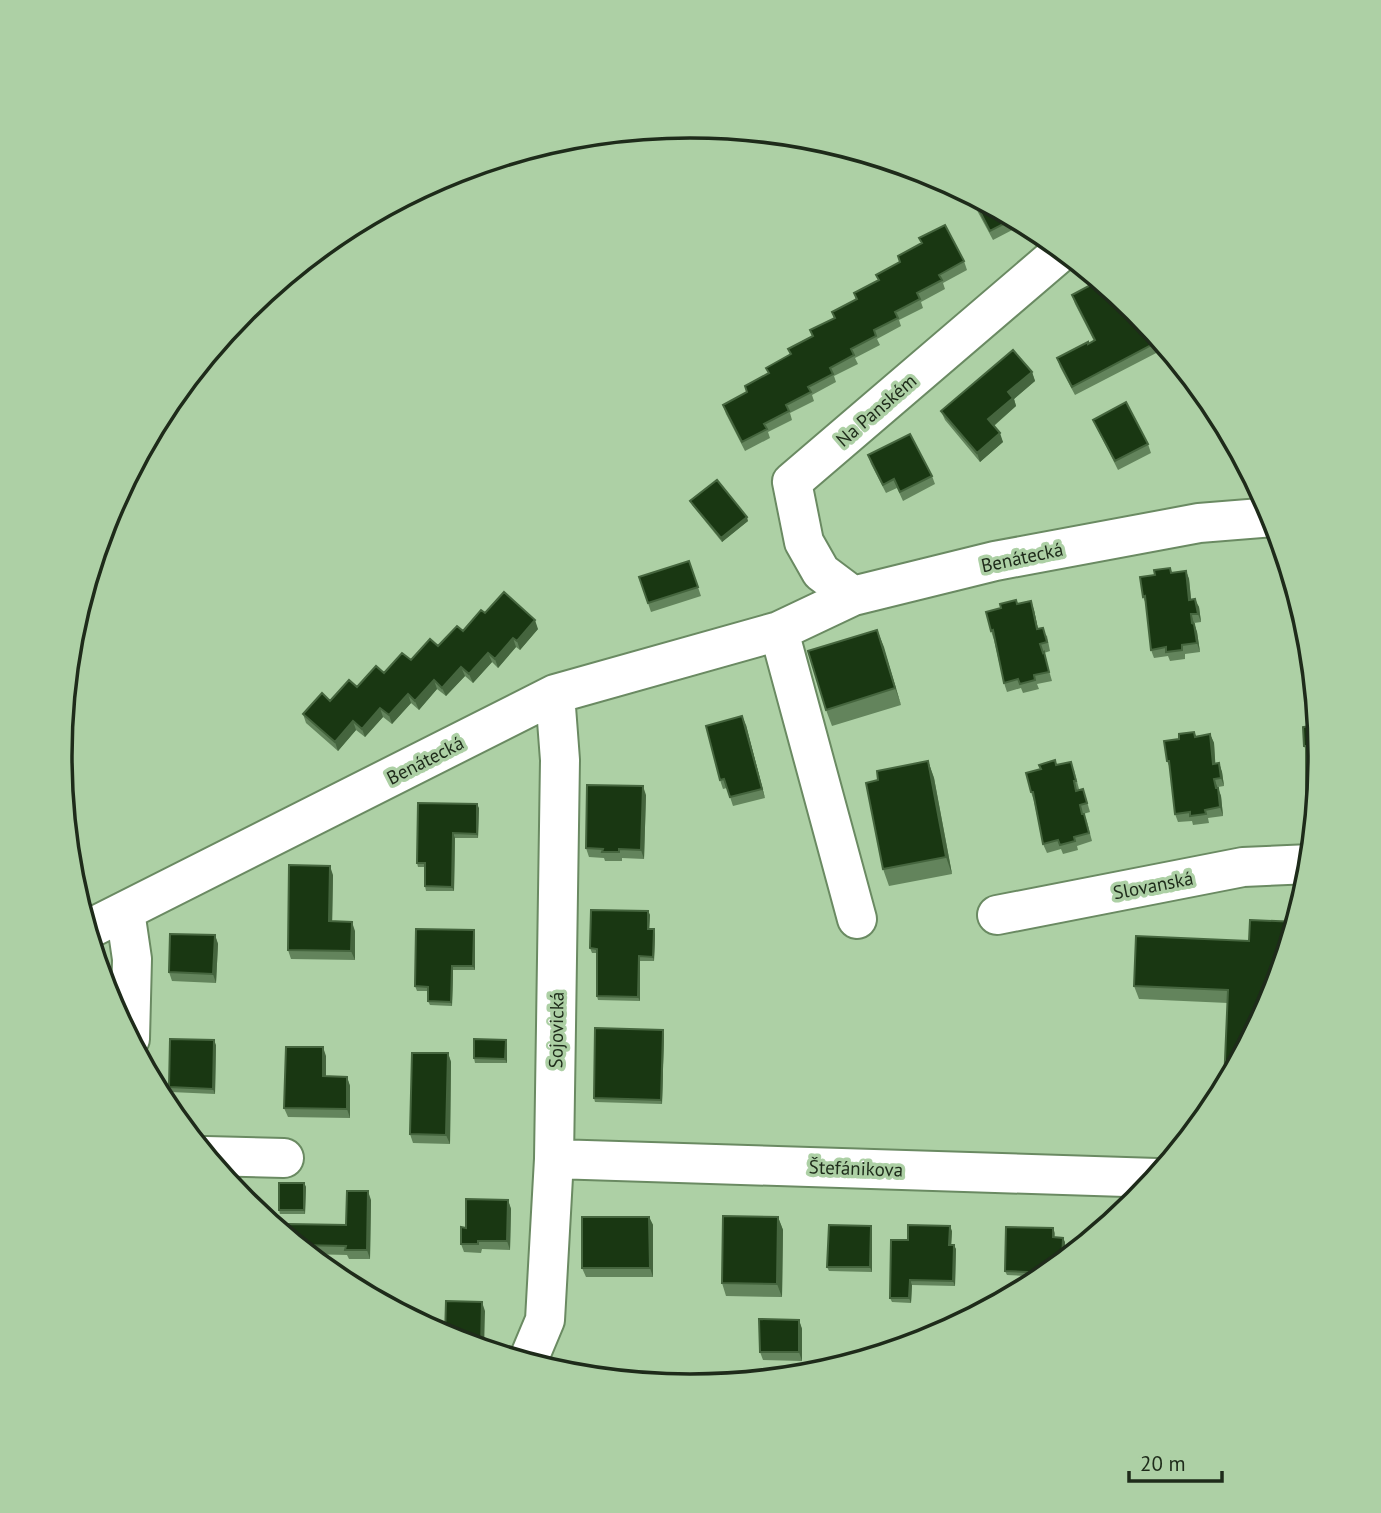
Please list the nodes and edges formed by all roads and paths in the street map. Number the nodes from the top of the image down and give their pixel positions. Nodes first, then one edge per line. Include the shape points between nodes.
1 (1055, 257) edge
2 (1261, 518) edge
3 (853, 596) junction
4 (779, 631) junction
5 (555, 694) junction
6 (1299, 865) edge
7 (125, 911) junction
8 (997, 915) dead end
9 (857, 919) dead end
10 (96, 926) edge
11 (131, 1018) edge
12 (219, 1156) edge
13 (284, 1158) dead end
14 (554, 1159) junction
15 (1143, 1178) edge
16 (531, 1354) edge

1 - 3 street, Na Panském via 792,482 804,542 821,572
2 - 3 street, Benátecká via 1199,523 1008,558
3 - 4 street, Benátecká
4 - 5 street, Benátecká
4 - 9 street
5 - 7 street, Benátecká
5 - 14 street, Sojovická via 560,760
6 - 8 street, Slovanská via 1243,867
7 - 10 street, Benátecká
7 - 11 street via 132,958
12 - 13 street
14 - 15 street, Štefánikova
14 - 16 street, Sojovická via 545,1320

